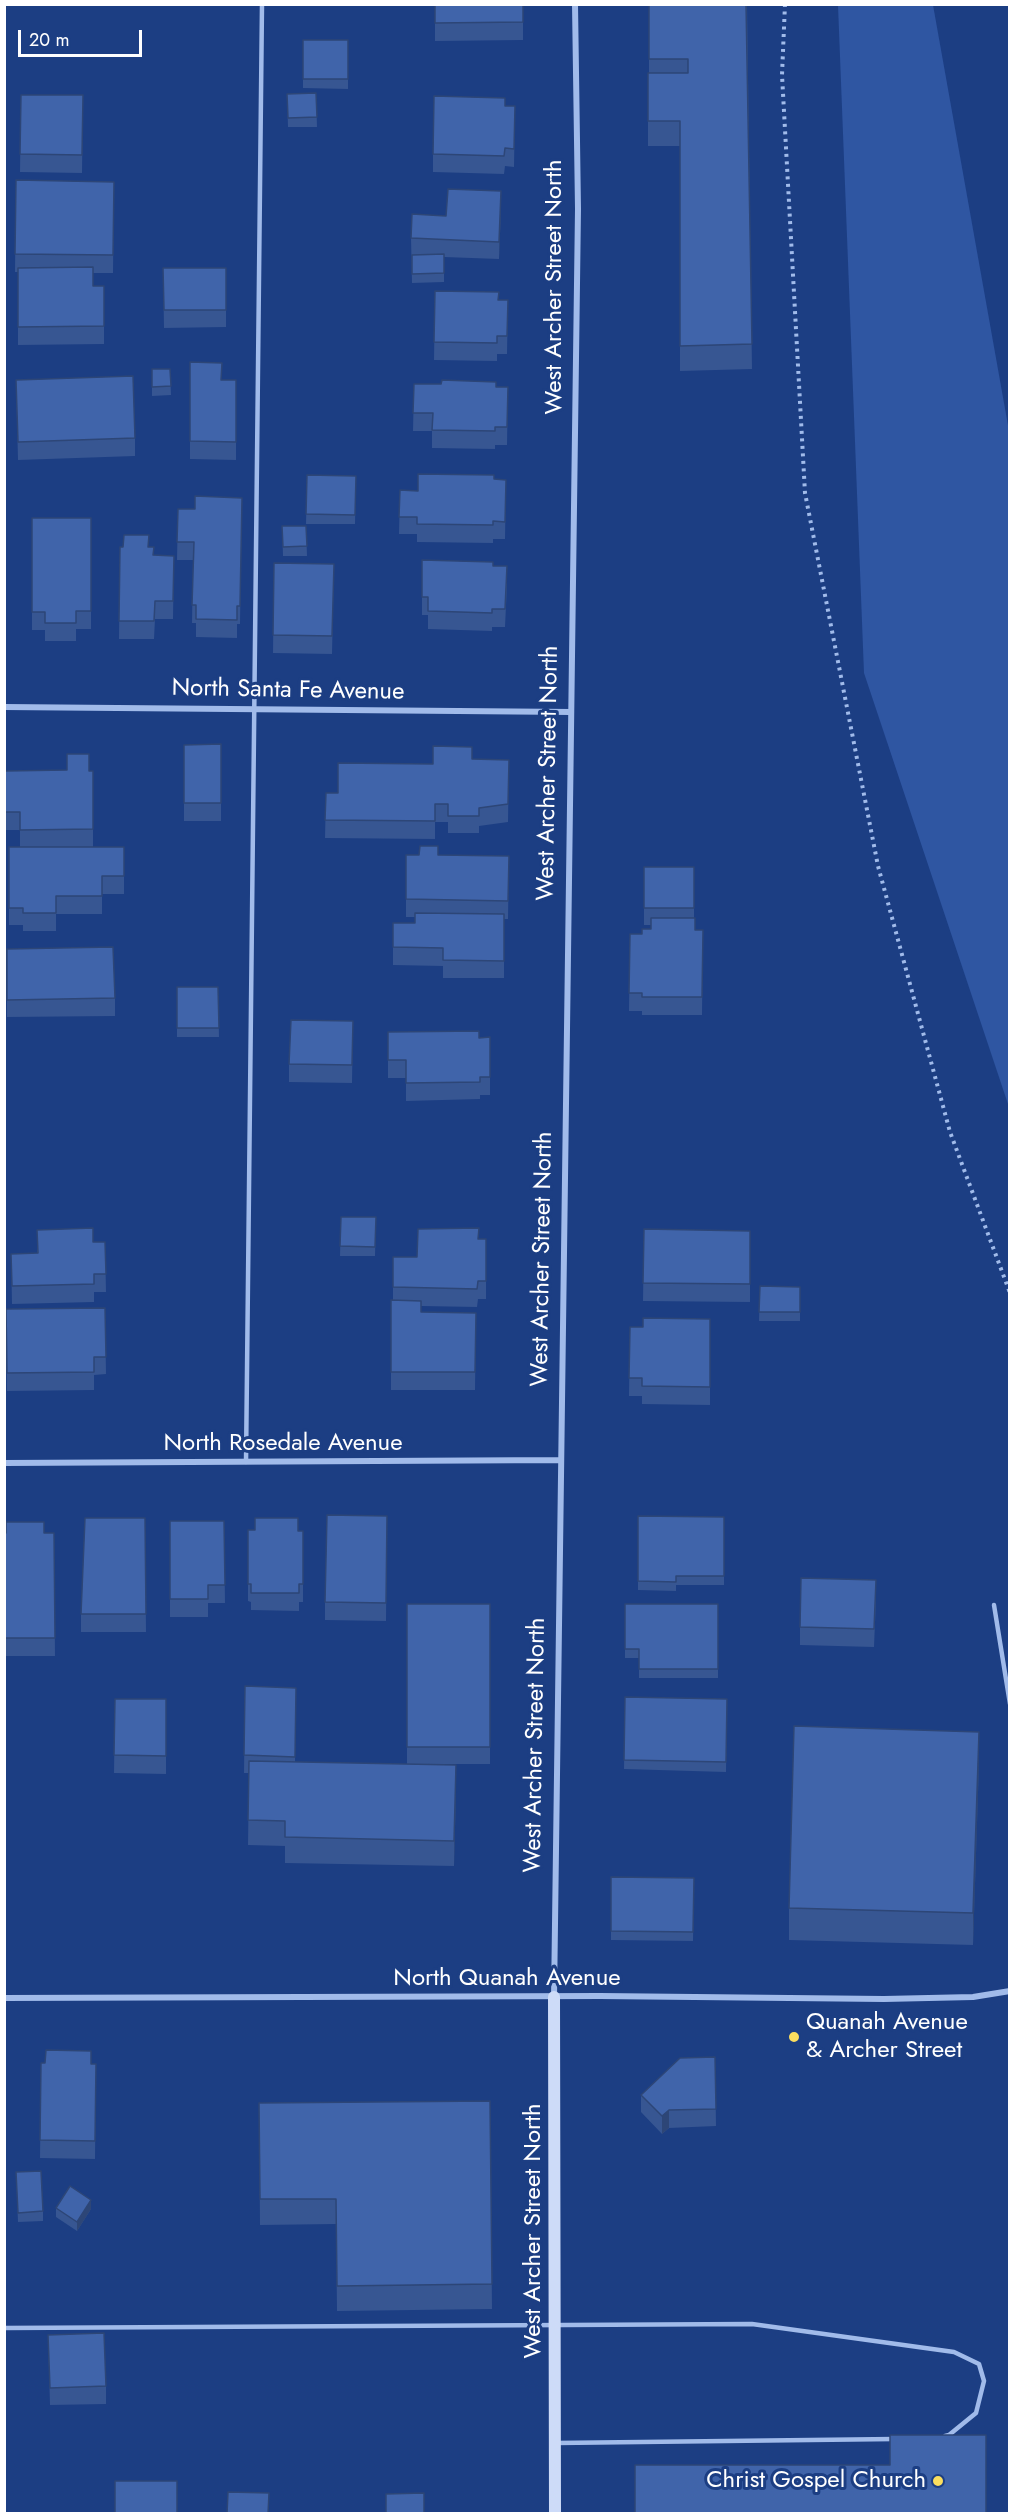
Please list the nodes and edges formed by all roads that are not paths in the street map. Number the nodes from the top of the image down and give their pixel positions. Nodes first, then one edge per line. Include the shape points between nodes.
1 (262, 4) edge
2 (575, 4) edge
3 (4, 707) edge
4 (252, 708) junction
5 (571, 712) junction
6 (561, 1460) junction
7 (246, 1462) junction
8 (4, 1463) edge
9 (994, 1605) dead end
10 (1010, 1704) edge
11 (1010, 1991) edge
12 (554, 1997) junction
13 (4, 1998) edge
14 (556, 2326) junction
15 (4, 2328) edge
16 (938, 2436) edge
17 (904, 2438) edge
18 (556, 2443) junction
19 (555, 2514) edge

1 - 4 lane
2 - 5 street, West Archer Street North via 578,208
3 - 4 street, North Santa Fe Avenue
4 - 5 street, North Santa Fe Avenue
4 - 7 lane
5 - 6 street, West Archer Street North
6 - 7 street, North Rosedale Avenue
6 - 12 street, West Archer Street North
7 - 8 street, North Rosedale Avenue
9 - 10 lane
11 - 12 street, North Quanah Avenue via 973,1997 884,1999
12 - 13 street, North Quanah Avenue
12 - 14 street, West Archer Street North
14 - 15 lane
14 - 16 lane via 752,2324 954,2352 979,2364 984,2381 976,2413 949,2436
14 - 18 street, West Archer Street North
17 - 18 lane
18 - 19 street, West Archer Street North

